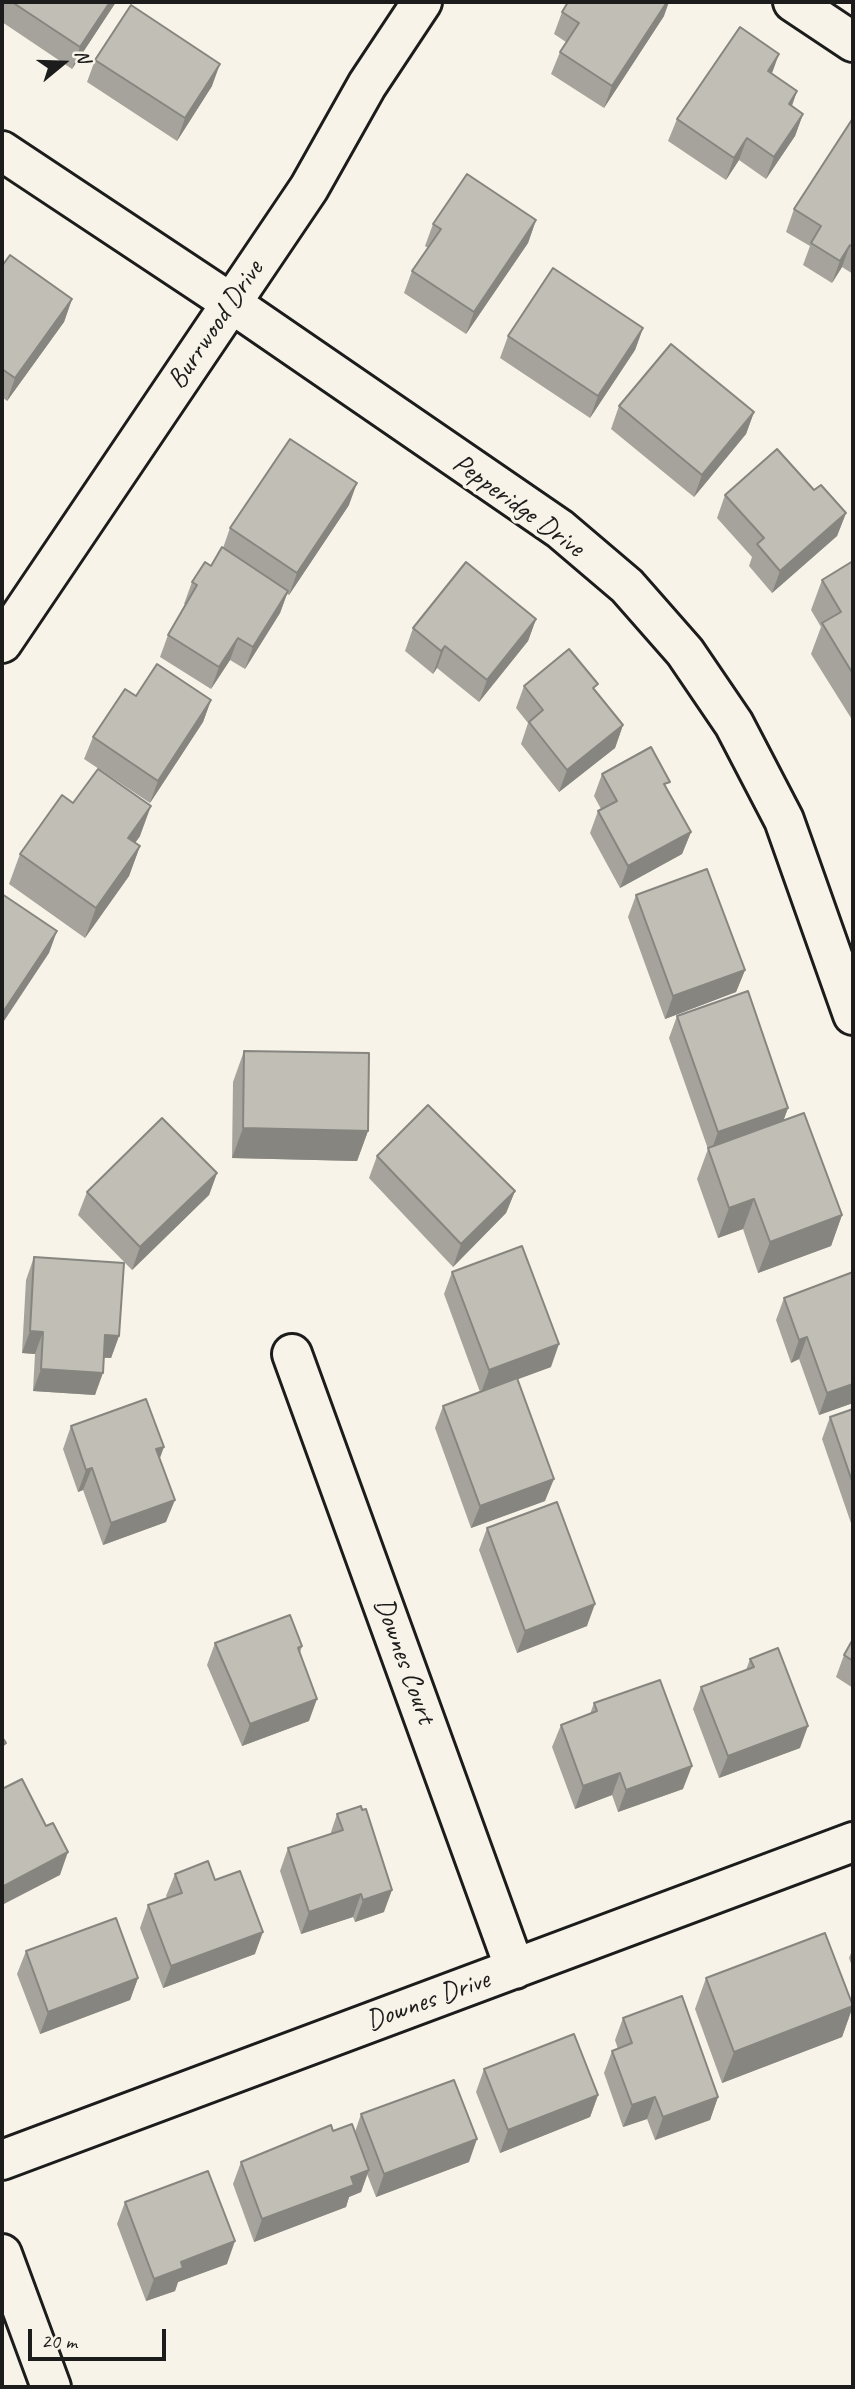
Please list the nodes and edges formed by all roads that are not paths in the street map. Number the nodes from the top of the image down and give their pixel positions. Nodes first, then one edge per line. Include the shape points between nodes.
1 (422, 2) edge
2 (793, 2) edge
3 (853, 42) edge
4 (2, 151) edge
5 (231, 303) junction
6 (2, 643) edge
7 (853, 1015) edge
8 (292, 1354) dead end
9 (853, 1842) edge
10 (515, 1969) junction
11 (2, 2160) edge
12 (2, 2254) edge
13 (51, 2387) edge

1 - 5 street, Burrwood Drive via 367,85 309,188
2 - 3 street
4 - 5 street, Pepperidge Drive
5 - 6 street, Burrwood Drive
5 - 7 street, Pepperidge Drive via 560,529 627,586 685,652 734,724 784,820
8 - 10 street, Downes Court
9 - 10 street, Downes Drive
10 - 11 street, Downes Drive
12 - 13 street

